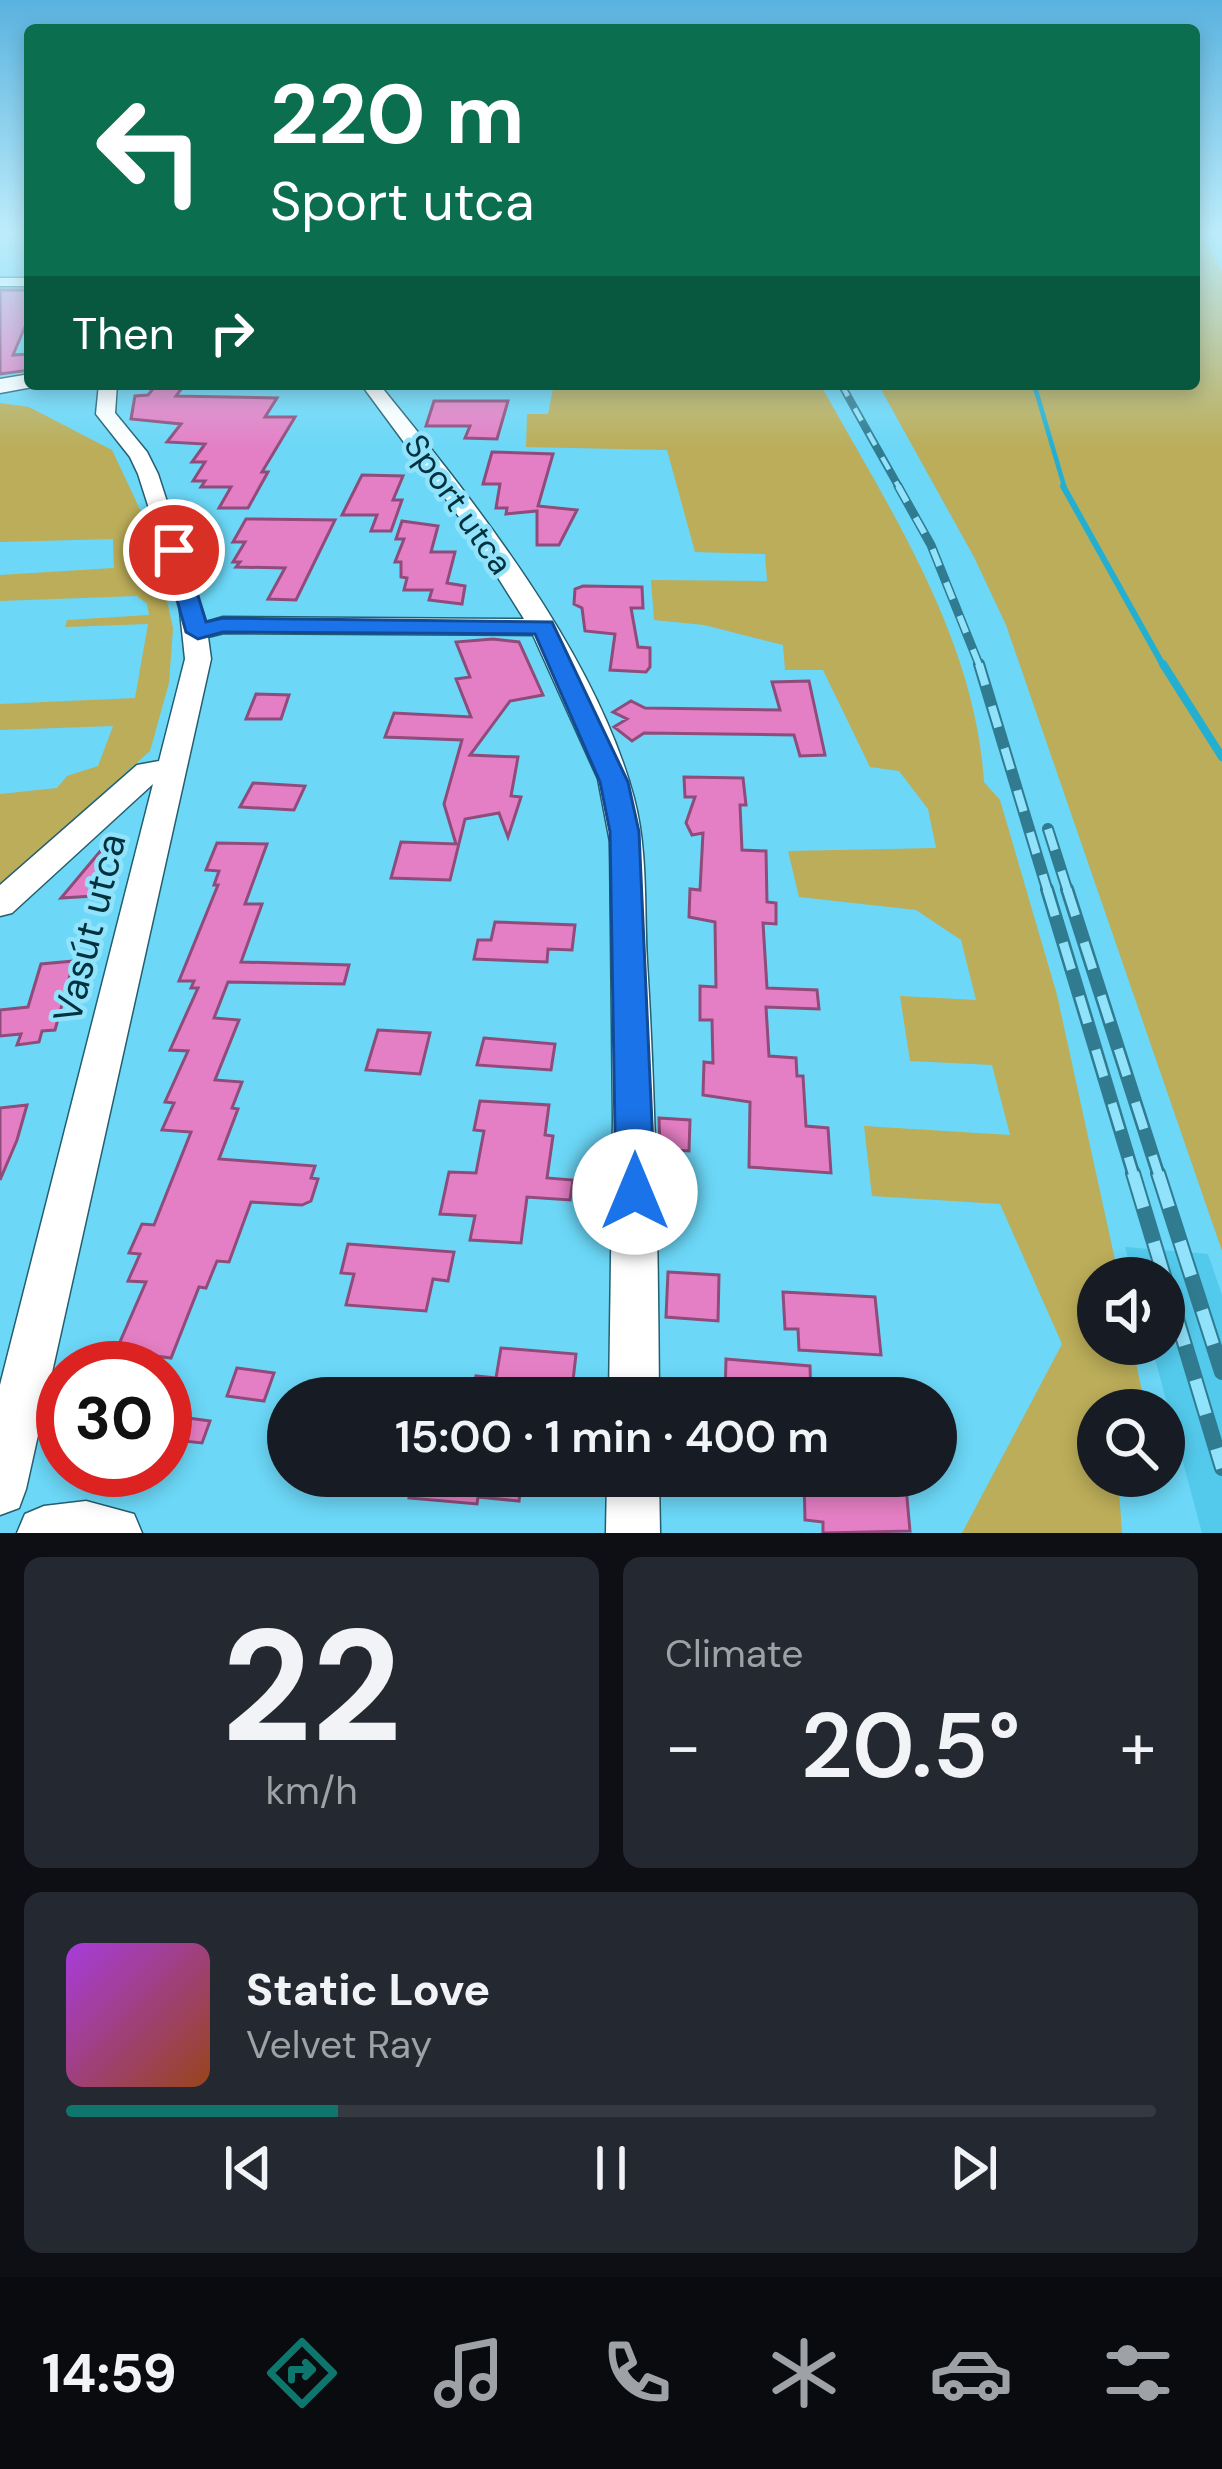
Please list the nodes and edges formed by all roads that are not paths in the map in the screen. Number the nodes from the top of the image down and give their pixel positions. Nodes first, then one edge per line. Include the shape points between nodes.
1 (375, 390) edge
2 (102, 394) edge
3 (544, 627) junction
4 (198, 632) junction
5 (173, 766) junction
6 (0, 904) edge
7 (634, 1377) edge
8 (0, 1489) edge
9 (633, 1497) edge
10 (44, 1533) edge
11 (116, 1533) edge
12 (633, 1533) edge

1 - 3 street, Sport utca
2 - 4 street, Vasút utca via 108,422 144,464
3 - 4 street, Sport utca via 223,625
3 - 7 street, Sport utca via 614,782 624,832 636,1109
4 - 5 street, Vasút utca
5 - 6 street via 148,772
5 - 8 street, Vasút utca
9 - 12 street
10 - 11 street

